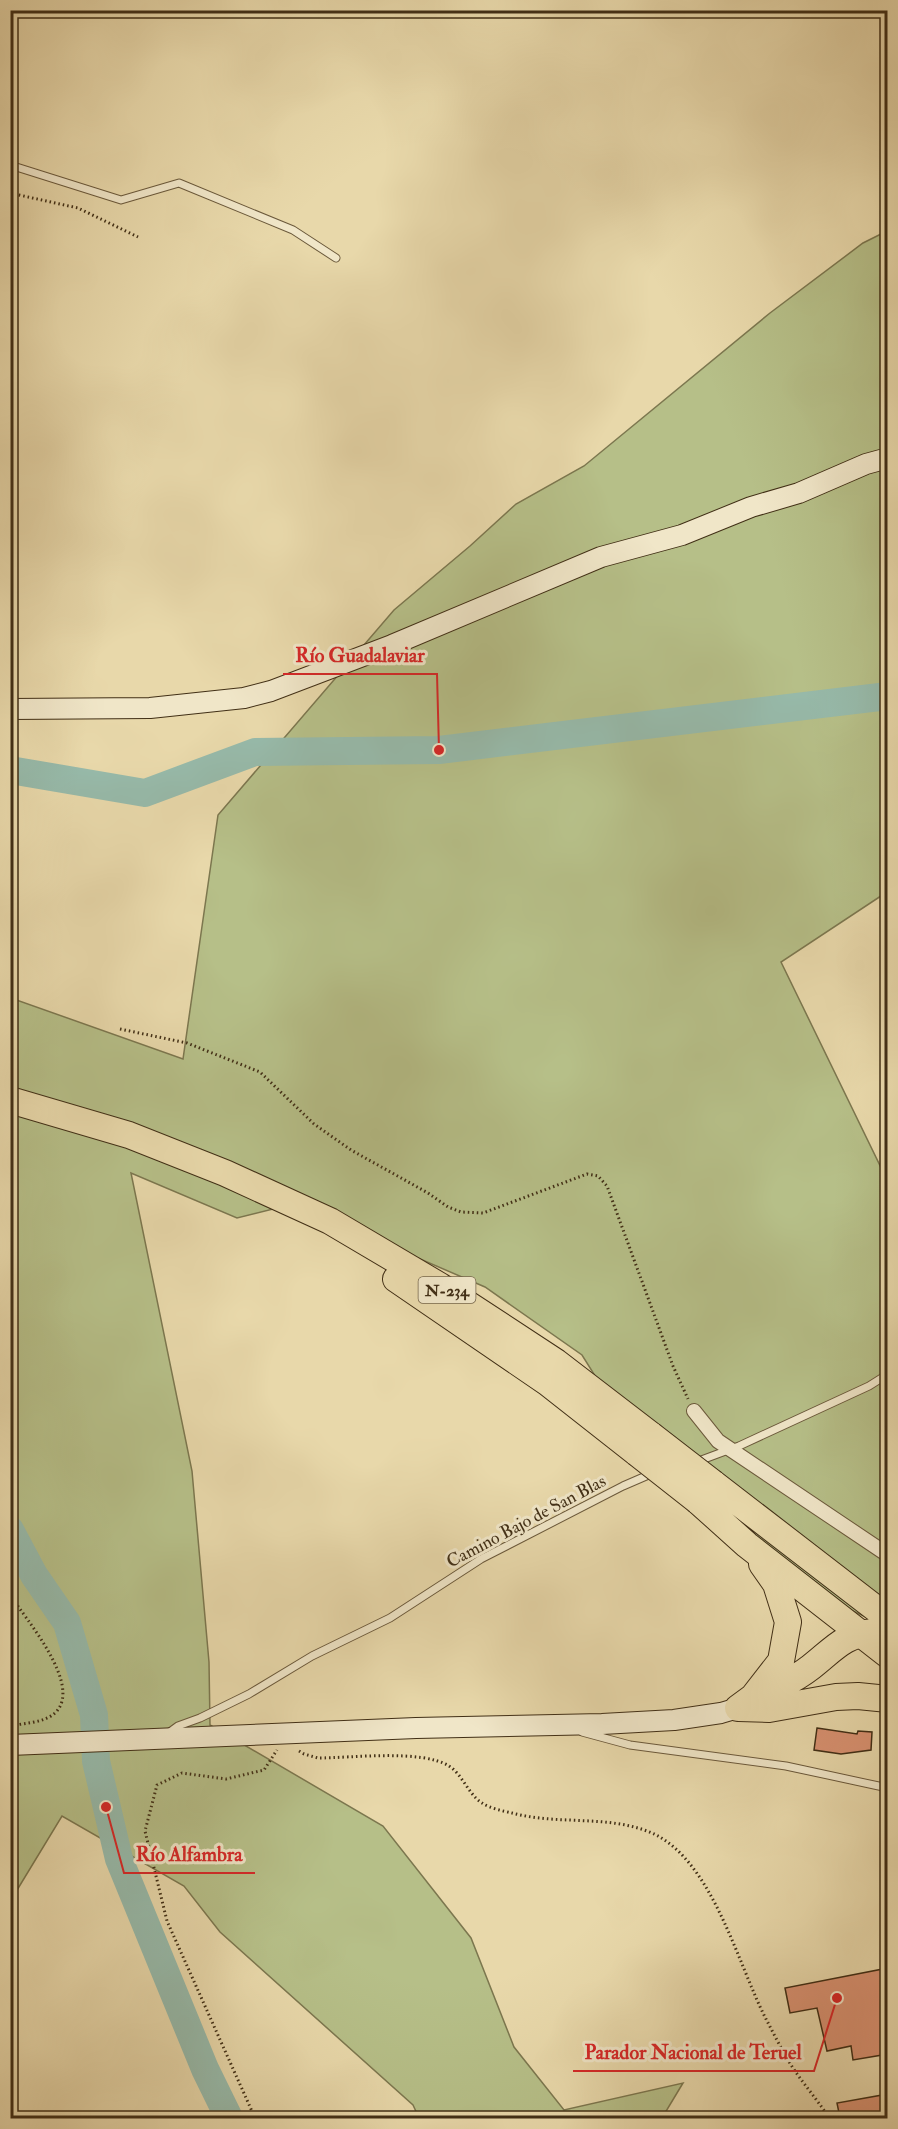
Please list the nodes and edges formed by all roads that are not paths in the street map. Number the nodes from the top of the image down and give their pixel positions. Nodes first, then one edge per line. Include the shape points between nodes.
1 (10, 165) edge
2 (336, 258) dead end
3 (888, 458) edge
4 (10, 709) edge
5 (10, 1100) edge
6 (888, 1374) edge
7 (694, 1411) road end
8 (730, 1450) junction
9 (681, 1466) dead end
10 (669, 1468) dead end
11 (706, 1492) junction
12 (747, 1545) junction
13 (888, 1555) edge
14 (888, 1618) edge
15 (859, 1633) junction
16 (888, 1633) edge
17 (888, 1654) edge
18 (888, 1698) edge
19 (746, 1703) junction
20 (557, 1725) junction
21 (160, 1739) junction
22 (11, 1743) edge
23 (888, 1788) edge

1 - 2 lane via 121,200 179,183 293,230
3 - 4 street via 682,536 601,557 271,691 244,698 150,708
5 - 11 highway, N-234, bridge via 129,1135 330,1221 440,1286 556,1362 644,1444
6 - 8 lane
7 - 8 street
8 - 9 lane
8 - 13 street
10 - 21 lane, Camino Bajo de San Blas via 623,1486 481,1559 390,1618 312,1656 249,1694 178,1726
11 - 12 highway, N-234
11 - 14 highway, N-234
12 - 15 highway, N-234
12 - 19 highway via 776,1584 788,1622 781,1660
15 - 16 highway
15 - 17 highway, N-234
15 - 19 highway via 781,1687
18 - 19 highway via 836,1697 769,1709
19 - 20 street via 721,1713 674,1720
20 - 21 street
20 - 23 lane via 630,1745 786,1766
21 - 22 street

